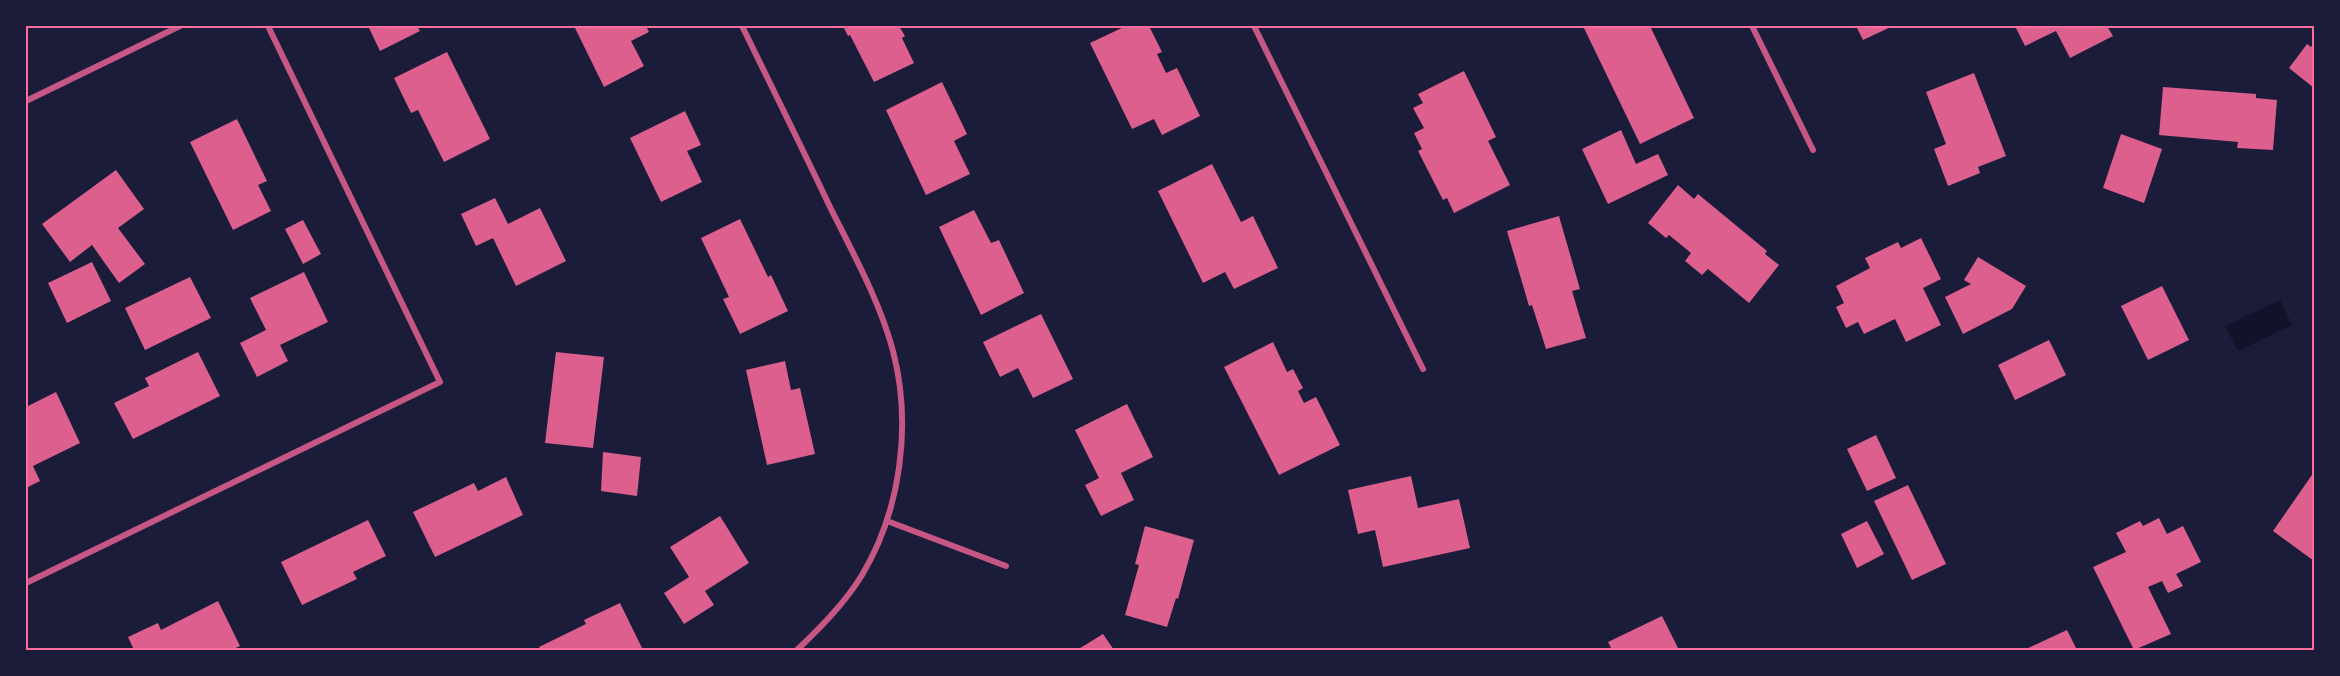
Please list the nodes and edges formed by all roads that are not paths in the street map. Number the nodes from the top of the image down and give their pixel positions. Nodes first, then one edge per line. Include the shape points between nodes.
1 (180, 26) edge
2 (268, 26) edge
3 (742, 26) edge
4 (1254, 26) edge
5 (1752, 26) edge
6 (26, 101) edge
7 (1813, 150) dead end
8 (1423, 369) dead end
9 (887, 521) junction
10 (1006, 566) dead end
11 (26, 583) edge
12 (797, 651) edge

1 - 6 street
2 - 11 street via 440,381
3 - 9 street via 872,293 893,351 902,407 899,466
4 - 8 street
5 - 7 street
9 - 10 street
9 - 12 street via 862,575 827,621

